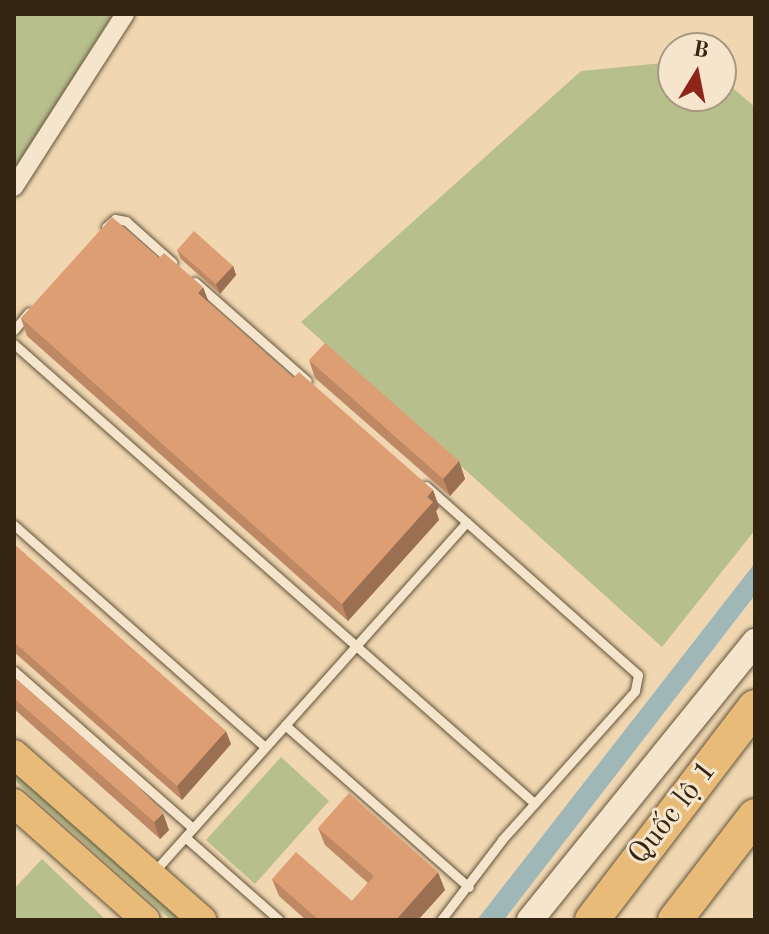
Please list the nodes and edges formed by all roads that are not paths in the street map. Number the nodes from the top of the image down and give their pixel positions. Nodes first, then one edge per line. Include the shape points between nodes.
1 (125, 14) edge
2 (14, 187) edge
3 (101, 233) edge
4 (43, 297) edge
5 (14, 330) edge
6 (14, 344) edge
7 (314, 387) edge
8 (420, 480) edge
9 (467, 522) junction
10 (14, 525) edge
11 (755, 642) edge
12 (356, 646) junction
13 (14, 671) edge
14 (755, 707) edge
15 (285, 725) junction
16 (265, 747) junction
17 (14, 754) edge
18 (14, 803) edge
19 (534, 803) junction
20 (755, 816) edge
21 (193, 828) junction
22 (185, 837) junction
23 (151, 875) junction
24 (469, 887) junction
25 (146, 920) edge
26 (202, 920) edge
27 (279, 920) edge
28 (441, 920) edge
29 (530, 920) edge
30 (592, 920) edge
31 (675, 920) edge

1 - 2 street
3 - 7 lane via 115,219 126,221
4 - 5 lane
6 - 12 lane
8 - 9 lane
9 - 12 lane
9 - 19 lane via 638,675 635,691
10 - 16 lane
11 - 29 main road
12 - 15 lane
12 - 19 lane
13 - 21 lane
14 - 30 highway, Quốc lộ 1
15 - 16 lane
15 - 24 lane
16 - 21 lane
17 - 23 main road
18 - 25 main road
19 - 24 lane
20 - 31 highway
21 - 22 lane
22 - 23 lane
22 - 27 lane
23 - 26 main road
24 - 28 lane

